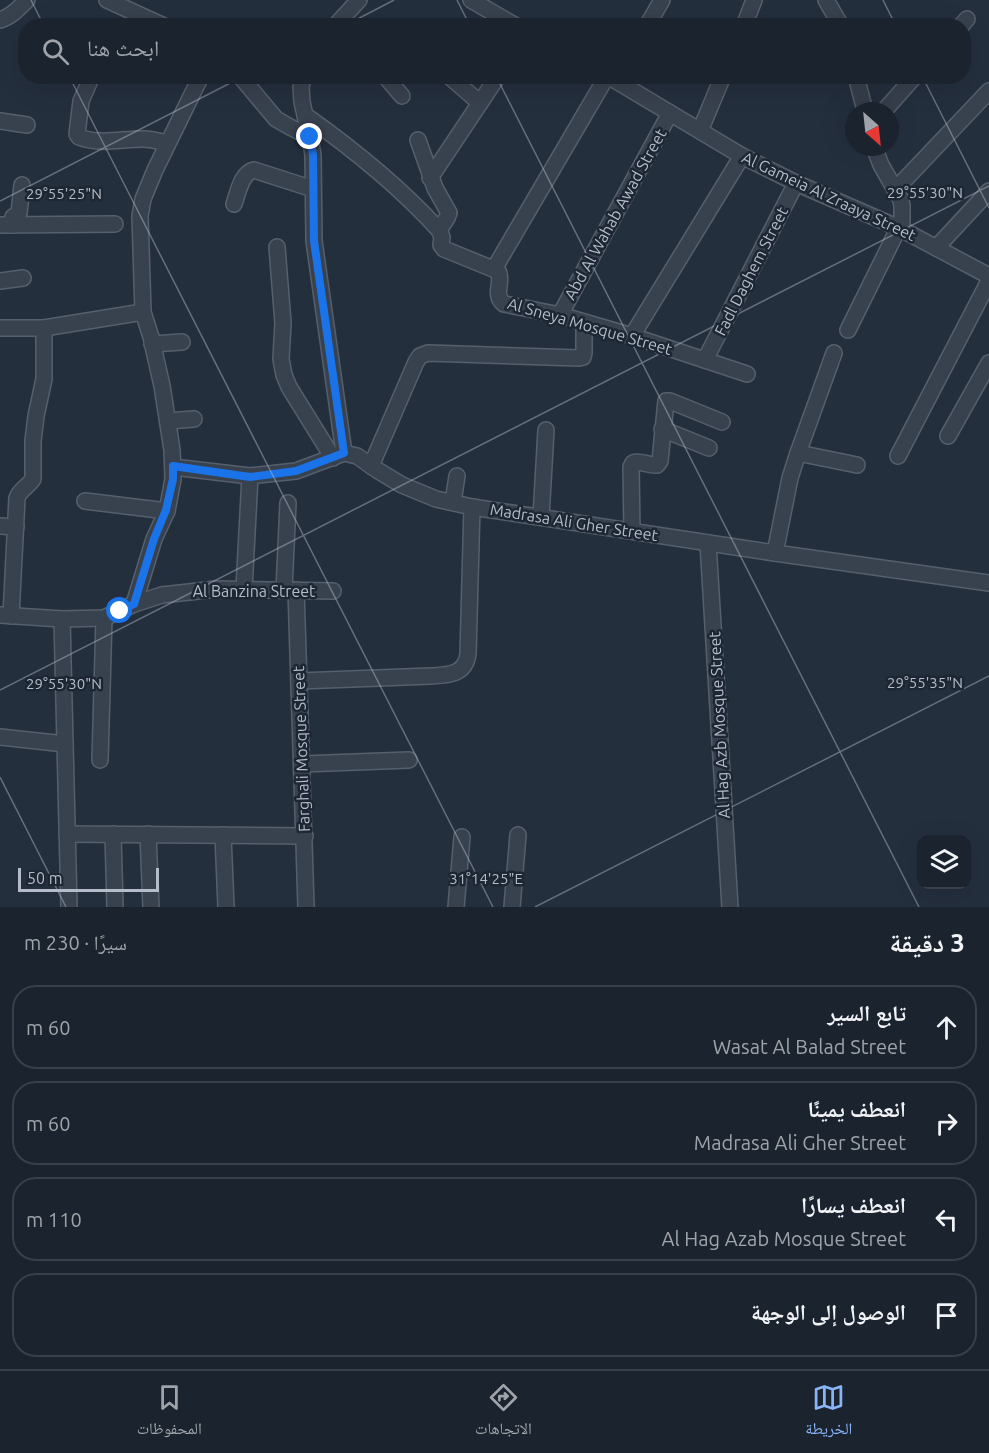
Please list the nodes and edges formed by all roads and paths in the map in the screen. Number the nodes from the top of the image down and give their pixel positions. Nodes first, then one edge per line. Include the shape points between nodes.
1 (27, 0) edge
2 (107, 0) edge
3 (359, 0) edge
4 (471, 0) edge
5 (662, 0) edge
6 (754, 0) edge
7 (826, 0) edge
8 (135, 18) edge
9 (342, 18) edge
10 (502, 18) edge
11 (652, 18) edge
12 (747, 18) edge
13 (836, 18) edge
14 (0, 20) edge
15 (88, 84) edge
16 (197, 84) edge
17 (247, 84) edge
18 (302, 84) edge
19 (392, 84) edge
20 (458, 84) edge
21 (493, 84) edge
22 (603, 84) edge
23 (621, 84) edge
24 (720, 84) edge
25 (858, 84) edge
26 (908, 84) edge
27 (989, 92) edge
28 (402, 96) dead end
29 (863, 102) edge
30 (892, 102) edge
31 (480, 103) junction
32 (670, 113) junction
33 (305, 115) junction
34 (0, 121) edge
35 (27, 125) dead end
36 (700, 131) junction
37 (310, 137) junction
38 (418, 140) dead end
39 (167, 143) junction
40 (742, 156) junction
41 (877, 156) edge
42 (430, 178) junction
43 (796, 183) junction
44 (22, 185) dead end
45 (313, 189) junction
46 (895, 190) junction
47 (989, 191) edge
48 (234, 204) dead end
49 (115, 224) dead end
50 (6, 225) edge
51 (899, 228) junction
52 (440, 231) junction
53 (277, 248) dead end
54 (936, 248) junction
55 (494, 269) junction
56 (23, 278) dead end
57 (989, 279) edge
58 (0, 281) edge
59 (143, 312) junction
60 (560, 315) junction
61 (584, 322) junction
62 (0, 328) edge
63 (44, 328) junction
64 (848, 330) dead end
65 (632, 336) junction
66 (182, 342) dead end
67 (152, 344) junction
68 (834, 354) dead end
69 (705, 360) junction
70 (989, 363) edge
71 (747, 374) dead end
72 (194, 418) dead end
73 (168, 421) junction
74 (722, 422) dead end
75 (662, 429) junction
76 (546, 430) dead end
77 (948, 436) dead end
78 (709, 448) dead end
79 (798, 453) junction
80 (339, 456) junction
81 (898, 456) dead end
82 (858, 465) dead end
83 (173, 466) junction
84 (371, 466) junction
85 (457, 476) dead end
86 (250, 477) junction
87 (85, 501) dead end
88 (453, 502) junction
89 (288, 503) dead end
90 (472, 507) junction
91 (166, 510) junction
92 (540, 517) junction
93 (0, 526) edge
94 (16, 527) junction
95 (632, 531) junction
96 (708, 543) junction
97 (775, 553) junction
98 (989, 583) edge
99 (244, 589) junction
100 (290, 590) junction
101 (333, 591) dead end
102 (134, 604) junction
103 (5, 616) edge
104 (104, 618) junction
105 (62, 619) junction
106 (299, 681) junction
107 (0, 737) edge
108 (65, 744) junction
109 (100, 760) dead end
110 (409, 760) dead end
111 (302, 764) junction
112 (67, 834) junction
113 (113, 834) junction
114 (148, 834) junction
115 (223, 835) junction
116 (518, 835) dead end
117 (305, 836) junction
118 (462, 837) dead end
119 (69, 907) edge
120 (115, 907) edge
121 (152, 907) edge
122 (226, 907) edge
123 (306, 907) edge
124 (456, 907) edge
125 (512, 907) edge
126 (730, 907) edge

1 - 14 street
2 - 8 street
3 - 9 street
4 - 10 street
5 - 11 street
6 - 12 street
7 - 13 street
15 - 39 street via 81,101 79,137
16 - 39 street
17 - 37 street via 276,119
18 - 33 street
19 - 28 street
20 - 31 street
21 - 31 street
22 - 55 street
23 - 32 street, Al Gameia Al Zraaya Street
24 - 36 street
25 - 29 street
26 - 30 street
27 - 46 street
31 - 42 street
32 - 36 street, Al Gameia Al Zraaya Street
32 - 60 street, Abd Al Wahab Awad Street
33 - 37 street
33 - 52 street via 384,175
34 - 35 street
36 - 40 street, Al Gameia Al Zraaya Street
37 - 45 street
38 - 42 street
39 - 59 street via 143,199 140,216
40 - 43 street, Al Gameia Al Zraaya Street
40 - 65 street
41 - 46 street
42 - 52 street via 449,213
43 - 51 street, Al Gameia Al Zraaya Street
43 - 69 street, Fadl Daghem Street
44 - 50 street via 19,213
45 - 48 street via 248,171
45 - 80 street via 314,241
46 - 51 street via 903,206
47 - 54 street
49 - 50 street
51 - 54 street, Al Gameia Al Zraaya Street
51 - 64 street
52 - 55 street via 444,249
53 - 80 street via 284,375
54 - 57 street, Al Gameia Al Zraaya Street
55 - 60 street, Al Sneya Mosque Street via 501,276 498,293 504,303
56 - 58 street
57 - 81 street
59 - 63 street
59 - 67 street
60 - 61 street, Al Sneya Mosque Street
61 - 65 street, Al Sneya Mosque Street
61 - 84 street via 584,353 579,358 428,353 420,356
62 - 63 street
63 - 94 street via 44,379 33,441 33,479 19,494
65 - 69 street, Al Sneya Mosque Street
66 - 67 street
67 - 73 street
68 - 79 street
69 - 71 street, Al Sneya Mosque Street
70 - 77 street
72 - 73 street
73 - 83 street
74 - 75 street via 666,401
75 - 78 street
75 - 95 street via 657,465 636,462 631,467
76 - 92 street
79 - 82 street
79 - 97 street
80 - 84 street, Madrasa Ali Gher Street via 357,456
80 - 86 street via 296,471
83 - 86 street
83 - 91 street
84 - 88 street, Madrasa Ali Gher Street via 402,485
85 - 88 street
86 - 99 street
87 - 91 street
88 - 90 street, Madrasa Ali Gher Street
89 - 100 street, Farghali Mosque Street
90 - 92 street, Madrasa Ali Gher Street
90 - 106 street via 468,654 462,668 431,676
91 - 102 street
92 - 95 street, Madrasa Ali Gher Street
93 - 94 street
94 - 103 street
95 - 96 street, Madrasa Ali Gher Street
96 - 97 street, Madrasa Ali Gher Street
96 - 126 street, Al Hag Azb Mosque Street
97 - 98 street, Madrasa Ali Gher Street
99 - 100 street, Al Banzina Street
99 - 102 street, Al Banzina Street via 189,591
100 - 101 street, Al Banzina Street
100 - 106 street, Farghali Mosque Street
102 - 104 street, Al Banzina Street
103 - 105 street, Al Banzina Street
104 - 105 street, Al Banzina Street
104 - 109 street
105 - 108 street
106 - 111 street, Farghali Mosque Street
107 - 108 street
108 - 112 street
110 - 111 street
111 - 117 street, Farghali Mosque Street
112 - 113 street
112 - 119 street
113 - 114 street
113 - 120 street
114 - 115 street
114 - 121 street
115 - 117 street
115 - 122 street
116 - 125 street
117 - 123 street, Farghali Mosque Street
118 - 124 street

